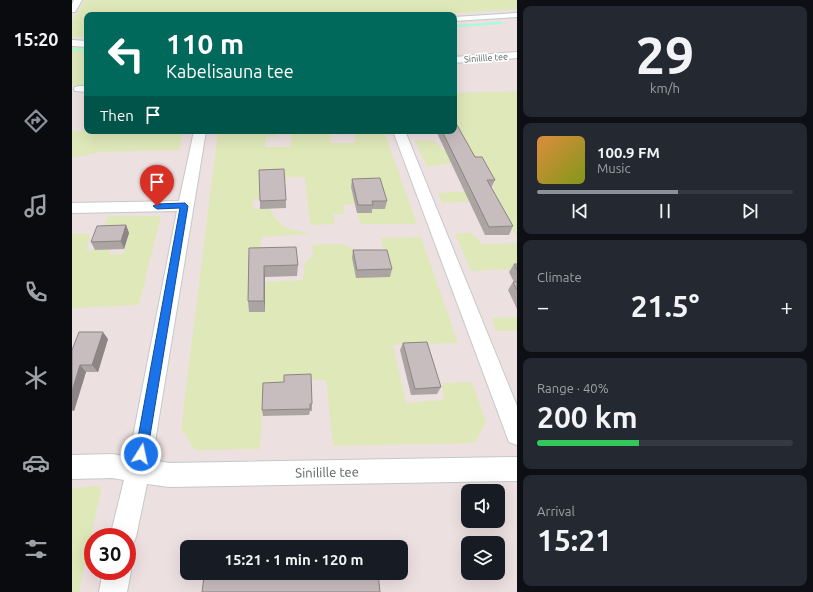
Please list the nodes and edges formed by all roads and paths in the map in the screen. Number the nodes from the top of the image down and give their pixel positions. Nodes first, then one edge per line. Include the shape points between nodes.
1 (78, 0) edge
2 (72, 10) edge
3 (517, 15) edge
4 (505, 16) junction
5 (457, 19) edge
6 (513, 23) dead end
7 (72, 43) edge
8 (84, 44) edge
9 (517, 55) edge
10 (457, 60) edge
11 (199, 134) edge
12 (400, 134) edge
13 (185, 206) junction
14 (72, 208) edge
15 (517, 434) edge
16 (72, 467) edge
17 (517, 469) edge
18 (138, 470) junction
19 (125, 528) edge
20 (115, 580) edge
21 (113, 592) edge

1 - 2 street
3 - 4 street
4 - 5 street
4 - 6 street
7 - 8 street
9 - 10 street, Sinilille tee
11 - 13 street
12 - 15 street
13 - 14 street
13 - 18 street
16 - 18 street, Sinilille tee via 112,466
17 - 18 street, Sinilille tee via 169,475
18 - 19 street
20 - 21 street

